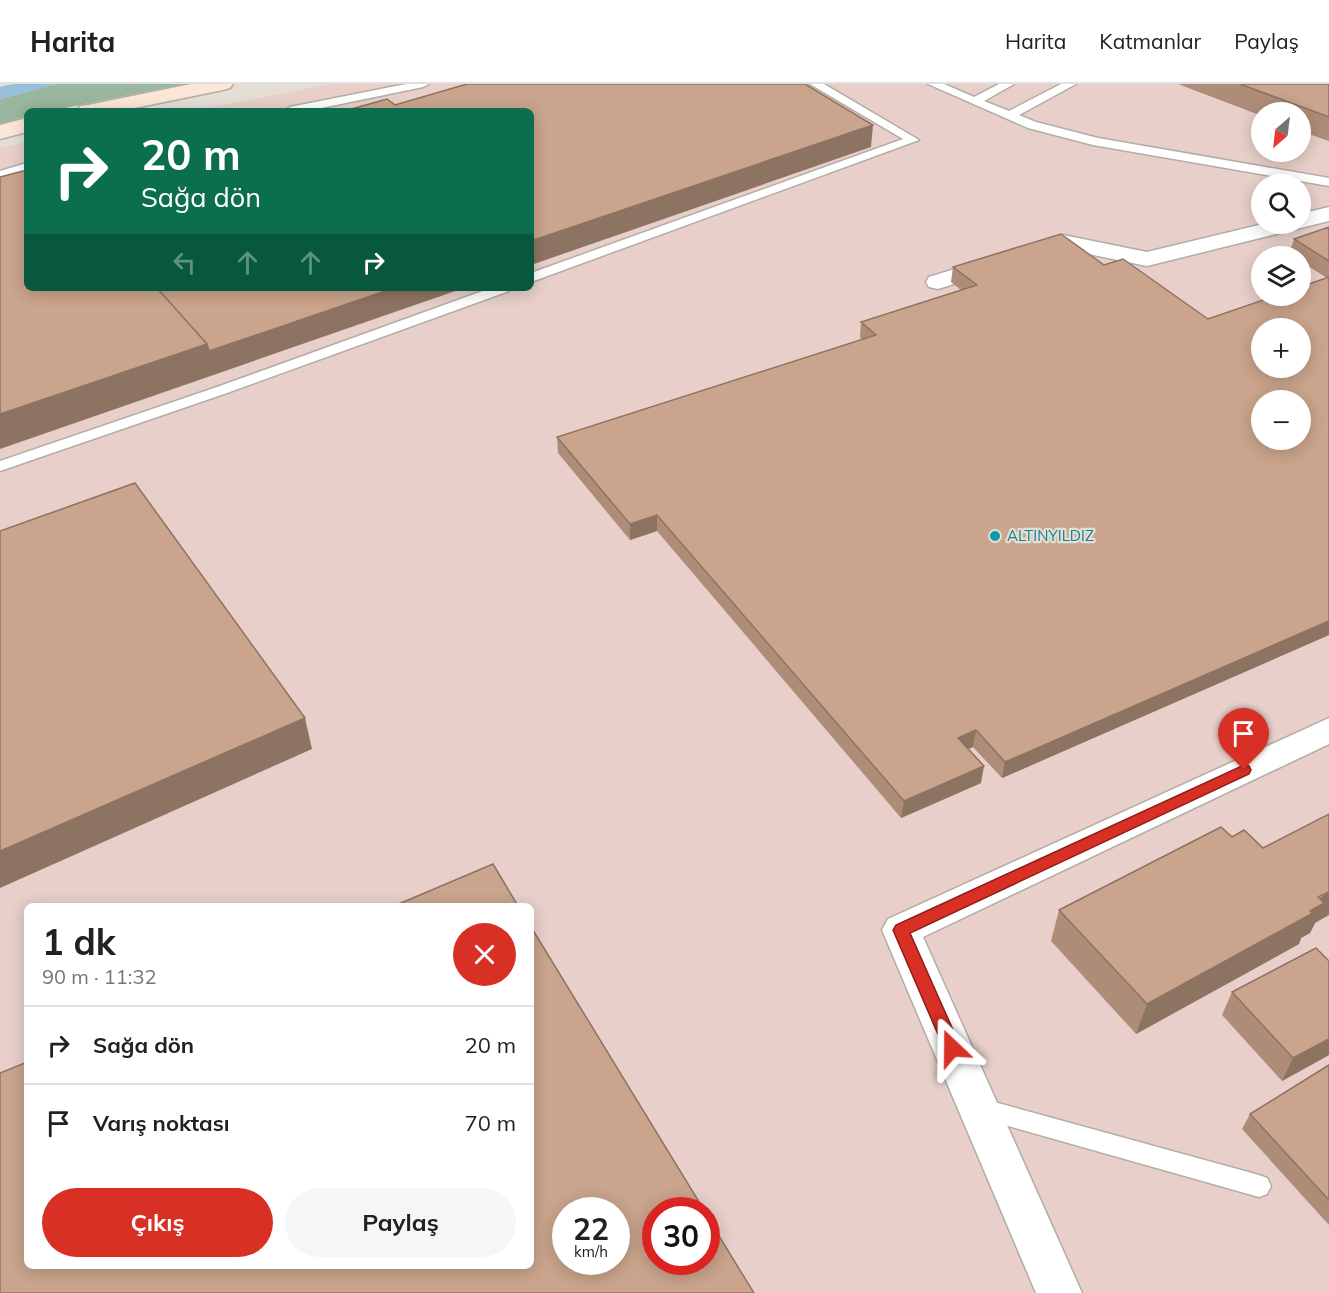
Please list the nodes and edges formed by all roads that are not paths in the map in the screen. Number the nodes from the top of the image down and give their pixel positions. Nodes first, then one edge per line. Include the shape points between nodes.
1 (222, 84) edge
2 (423, 84) edge
3 (816, 84) edge
4 (934, 84) edge
5 (1008, 84) edge
6 (1070, 84) edge
7 (974, 101) junction
8 (103, 108) edge
9 (305, 108) edge
10 (1009, 116) junction
11 (24, 125) edge
12 (0, 132) edge
13 (24, 167) edge
14 (0, 175) edge
15 (1329, 182) edge
16 (1329, 214) edge
17 (1311, 218) edge
18 (1251, 234) edge
19 (534, 277) edge
20 (938, 282) dead end
21 (496, 291) edge
22 (0, 466) edge
23 (1329, 730) edge
24 (978, 1107) junction
25 (1259, 1186) dead end
26 (1059, 1293) edge

1 - 8 street
2 - 9 lane
3 - 19 lane via 913,140
4 - 7 lane
5 - 7 lane
6 - 10 lane
7 - 10 lane
10 - 15 lane via 1097,142
11 - 12 street
13 - 14 lane
16 - 17 street
18 - 20 street via 1147,259 1063,242
21 - 22 lane
23 - 24 street via 901,930
24 - 25 lane
24 - 26 street

